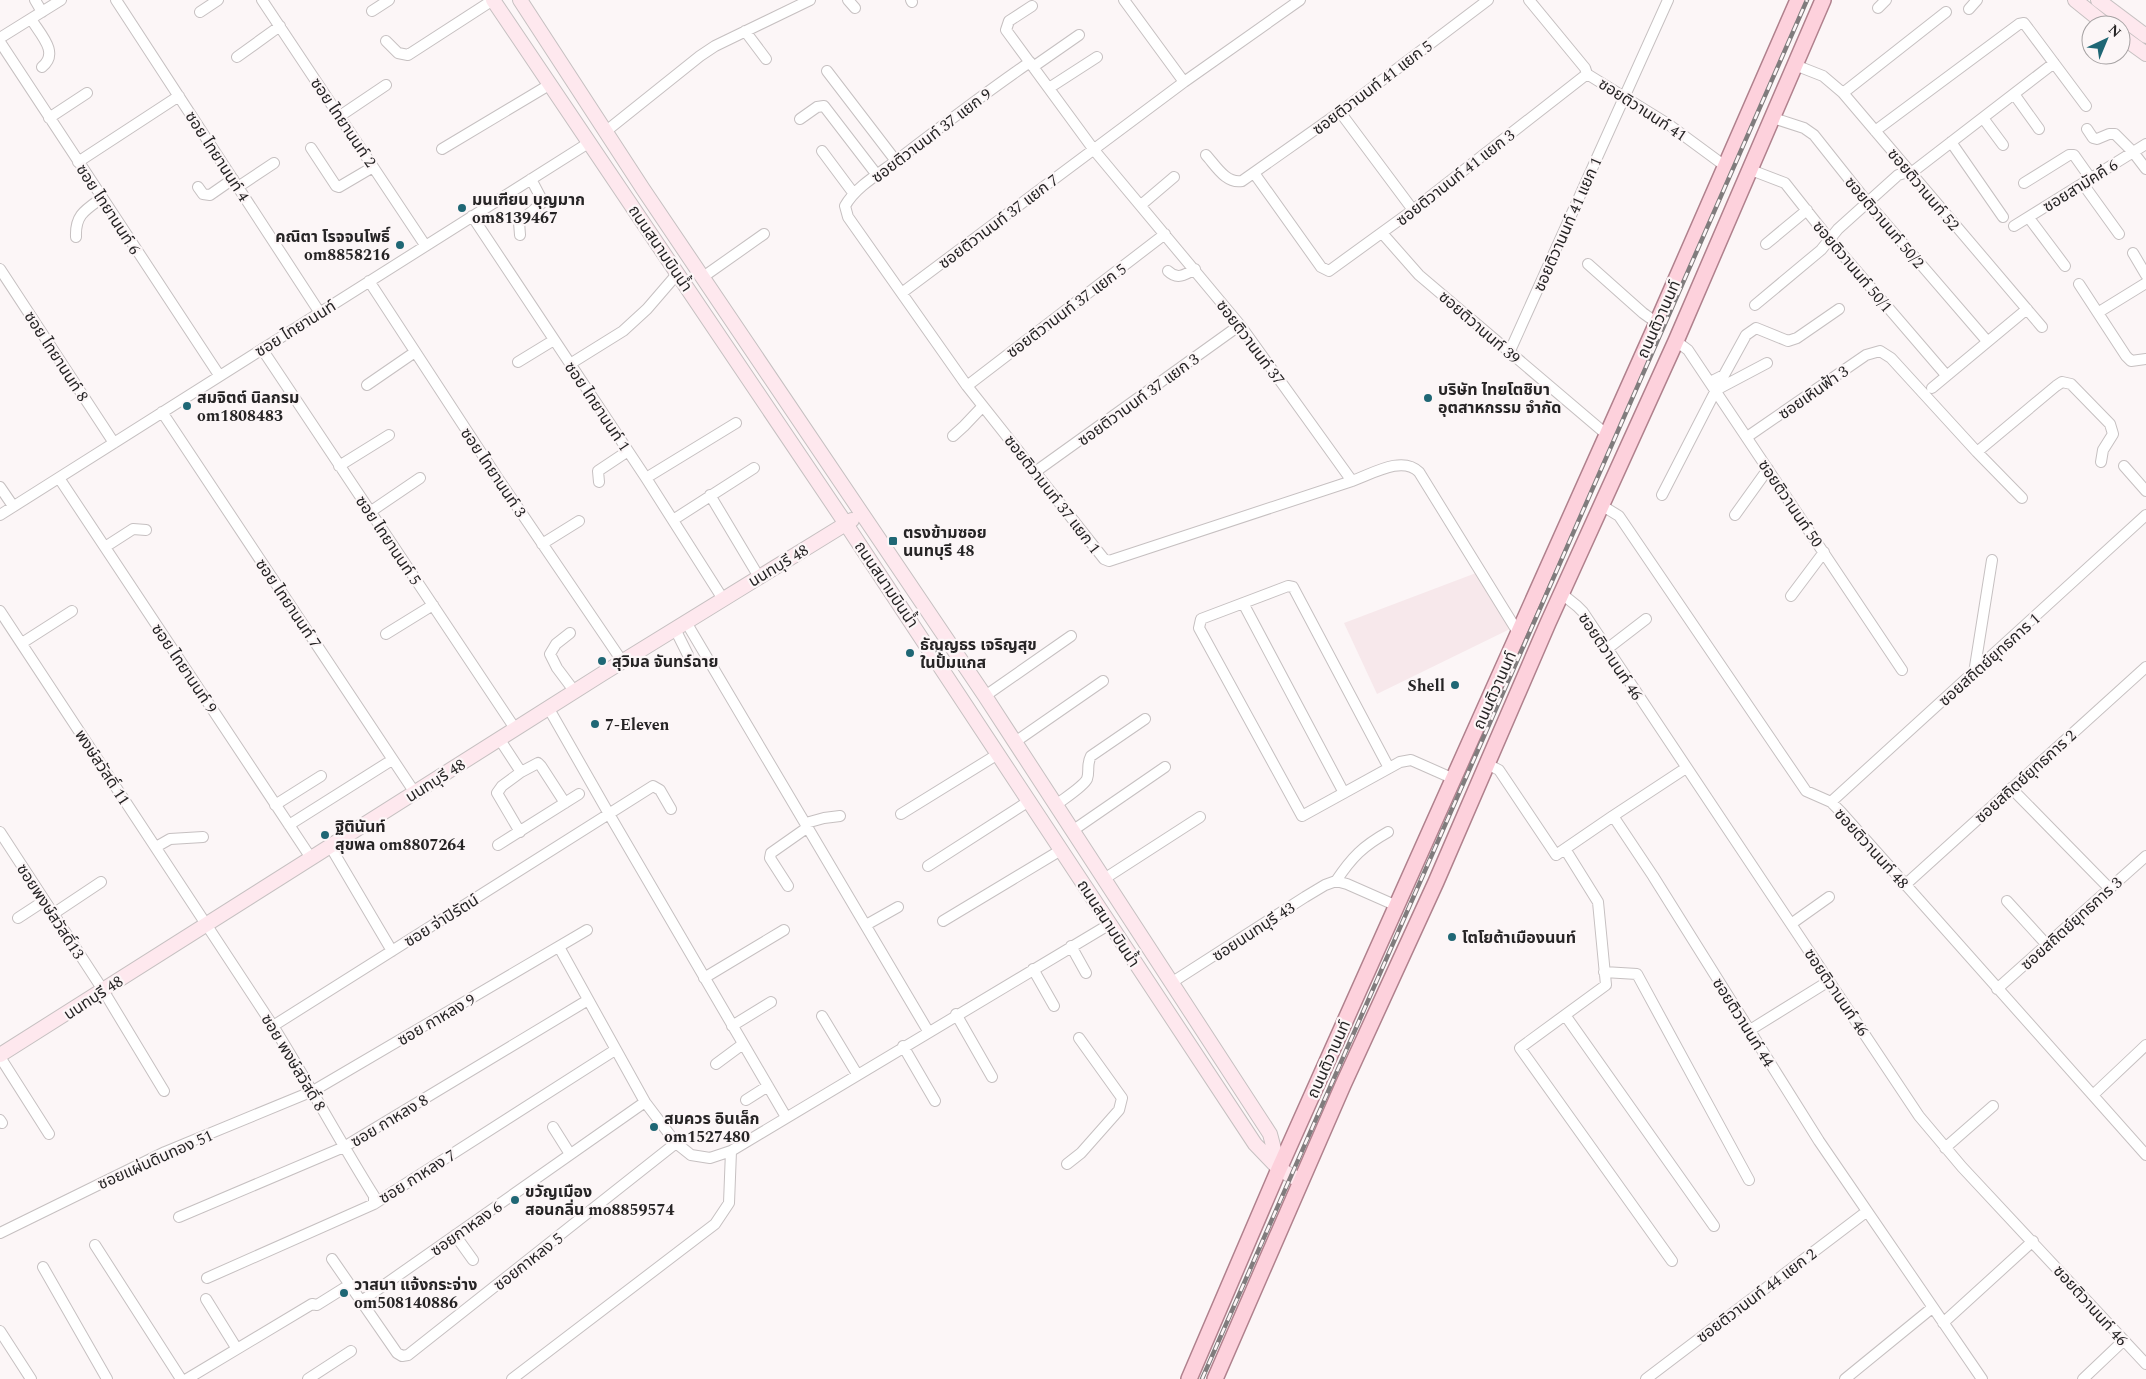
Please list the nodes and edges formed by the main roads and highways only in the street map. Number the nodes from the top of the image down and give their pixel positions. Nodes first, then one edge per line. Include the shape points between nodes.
1 (493, 0) edge
2 (520, 0) edge
3 (1798, 0) edge
4 (1823, 0) edge
5 (2075, 0) edge
6 (2098, 0) edge
7 (2094, 15) edge
8 (2146, 36) edge
9 (2131, 43) edge
10 (2146, 54) edge
11 (605, 132) junction
12 (590, 142) junction
13 (862, 514) junction
14 (846, 524) junction
15 (1527, 613) junction
16 (1548, 623) junction
17 (0, 1056) edge
18 (1279, 1169) junction
19 (1301, 1181) junction
20 (1189, 1379) edge
21 (1215, 1379) edge

1 - 12 main road, ถนนสนามบินน้ำ
2 - 11 main road, ถนนสนามบินน้ำ
3 - 15 main road, ถนนติวานนท์
4 - 16 main road, ถนนติวานนท์ via 1676,341
5 - 7 main road
6 - 8 main road
9 - 10 main road
11 - 12 main road
11 - 13 main road, ถนนสนามบินน้ำ
12 - 14 main road, ถนนสนามบินน้ำ
13 - 14 main road, นนทบุรี 48
13 - 18 main road, ถนนสนามบินน้ำ via 985,696 1270,1134
14 - 17 main road, นนทบุรี 48 via 722,599
14 - 18 main road, ถนนสนามบินน้ำ via 1254,1144
15 - 16 main road
15 - 18 main road, ถนนติวานนท์
16 - 19 main road, ถนนติวานนท์
18 - 19 main road, ถนนสนามบินน้ำ
18 - 20 main road, ถนนติวานนท์
19 - 21 main road, ถนนติวานนท์

